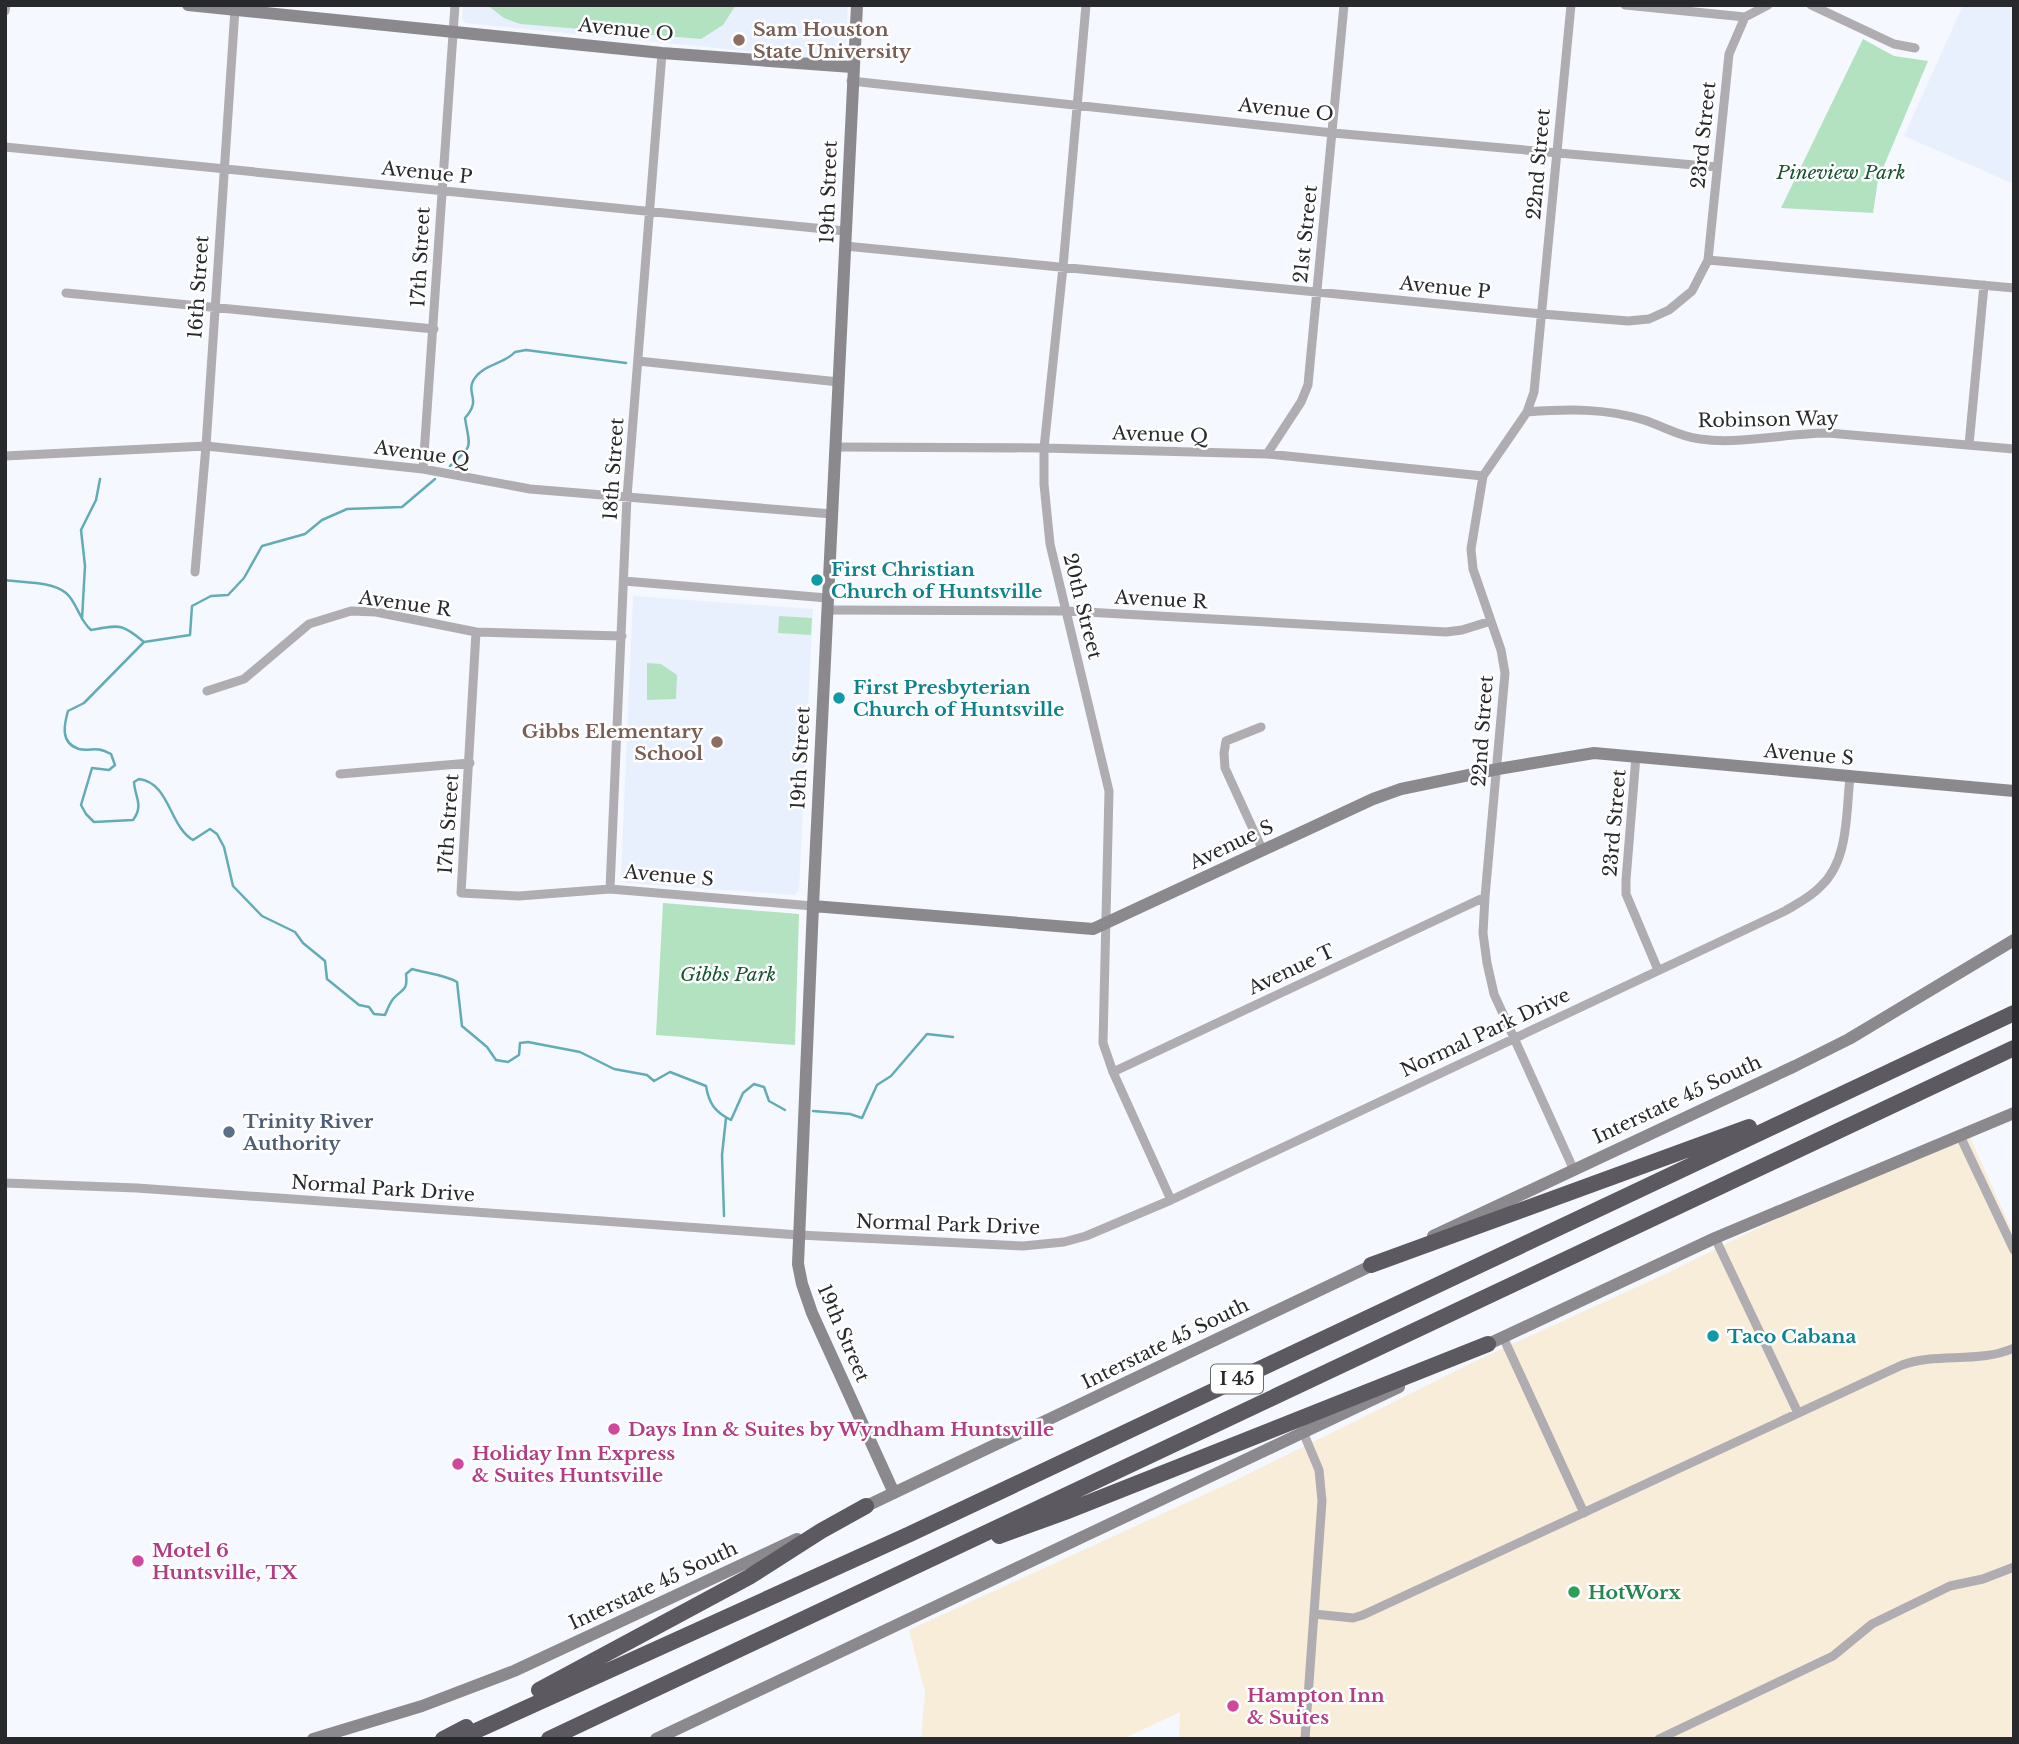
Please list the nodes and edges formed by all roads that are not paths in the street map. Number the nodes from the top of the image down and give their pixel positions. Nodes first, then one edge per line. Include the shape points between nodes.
1 (6, 5) edge
2 (188, 5) edge
3 (455, 5) edge
4 (857, 5) edge
5 (1086, 5) edge
6 (1344, 5) edge
7 (1571, 5) edge
8 (1625, 5) edge
9 (1768, 5) edge
10 (1811, 5) edge
11 (235, 7) edge
12 (5, 11) edge
13 (1745, 17) junction
14 (453, 30) junction
15 (1915, 48) dead end
16 (662, 52) junction
17 (852, 67) junction
18 (851, 81) junction
19 (1078, 107) junction
20 (1333, 133) junction
21 (5, 147) edge
22 (1556, 154) junction
23 (1717, 167) junction
24 (226, 169) junction
25 (442, 191) junction
26 (650, 212) junction
27 (845, 231) junction
28 (845, 246) junction
29 (1708, 260) junction
30 (1063, 267) junction
31 (1984, 285) junction
32 (2014, 288) edge
33 (1317, 292) junction
34 (66, 293) dead end
35 (216, 308) junction
36 (1542, 314) junction
37 (433, 329) junction
38 (638, 361) junction
39 (839, 382) junction
40 (1527, 412) junction
41 (1969, 445) junction
42 (206, 446) junction
43 (835, 447) junction
44 (1044, 448) junction
45 (2014, 449) edge
46 (1267, 454) junction
47 (5, 456) edge
48 (423, 469) junction
49 (1482, 475) junction
50 (627, 497) junction
51 (832, 514) junction
52 (195, 572) dead end
53 (624, 581) junction
54 (827, 604) junction
55 (1066, 611) junction
56 (1491, 621) junction
57 (476, 632) junction
58 (622, 636) junction
59 (207, 691) dead end
60 (1261, 727) dead end
61 (1636, 757) junction
62 (470, 763) junction
63 (1498, 769) junction
64 (340, 774) dead end
65 (1850, 777) junction
66 (2014, 792) edge
67 (1263, 850) junction
68 (610, 889) junction
69 (461, 893) joint
70 (1485, 897) junction
71 (813, 906) junction
72 (1106, 923) junction
73 (2014, 940) edge
74 (1658, 970) junction
75 (2014, 1013) edge
76 (1513, 1038) junction
77 (2014, 1048) edge
78 (1113, 1072) junction
79 (1847, 1091) junction
80 (2014, 1113) edge
81 (1960, 1136) junction
82 (1573, 1168) junction
83 (5, 1183) edge
84 (1171, 1200) junction
85 (799, 1235) junction
86 (1715, 1238) junction
87 (2014, 1250) edge
88 (1371, 1265) junction
89 (1503, 1337) junction
90 (1488, 1345) junction
91 (2014, 1348) edge
92 (1798, 1413) junction
93 (1303, 1432) junction
94 (894, 1493) junction
95 (866, 1506) junction
96 (1584, 1513) junction
97 (915, 1566) junction
98 (2014, 1567) edge
99 (1314, 1615) junction
100 (313, 1739) edge
101 (443, 1739) edge
102 (458, 1739) edge
103 (549, 1739) edge
104 (656, 1739) edge
105 (1305, 1739) edge
106 (1659, 1739) edge

1 - 12 street
2 - 11 street, Avenue O
3 - 14 street, 17th Street
4 - 17 street, 19th Street
5 - 19 street, 20th Street
6 - 20 street, 21st Street
7 - 22 street, 22nd Street
8 - 13 street
9 - 13 street
10 - 15 street via 1894,44
11 - 14 street, Avenue O
11 - 24 street, 16th Street
13 - 23 street, 23rd Street via 1729,54
14 - 16 street, Avenue O
14 - 25 street, 17th Street
16 - 17 street, Avenue O
16 - 26 street, 18th Street
17 - 18 street, 19th Street
18 - 19 street, Avenue O
18 - 27 street, 19th Street
19 - 20 street, Avenue O
19 - 30 street, 20th Street
20 - 22 street, Avenue O
20 - 33 street, 21st Street
21 - 24 street, Avenue P
22 - 23 street, Avenue O
22 - 36 street, 22nd Street
23 - 29 street, 23rd Street
24 - 25 street, Avenue P
24 - 35 street, 16th Street
25 - 26 street, Avenue P
25 - 37 street, 17th Street
26 - 27 street, Avenue P
26 - 38 street, 18th Street
27 - 28 street, 19th Street
28 - 30 street, Avenue P
28 - 39 street, 19th Street
29 - 31 street
29 - 36 street, Avenue P via 1692,291 1669,310 1649,318 1628,321
30 - 33 street, Avenue P
30 - 44 street, 20th Street
31 - 32 street
31 - 41 street
33 - 36 street, Avenue P
33 - 46 street, 21st Street via 1308,386
34 - 35 street
35 - 37 street
35 - 42 street, 16th Street
36 - 40 street, 22nd Street via 1534,392
37 - 48 street, 17th Street
38 - 39 street
38 - 50 street, 18th Street
39 - 43 street, 19th Street
40 - 41 street, Robinson Way via 1577,409 1615,413 1680,435 1723,441 1828,433
40 - 49 street, 22nd Street
41 - 45 street, Robinson Way
42 - 47 street, Avenue Q
42 - 48 street, Avenue Q
42 - 52 street, 16th Street
43 - 44 street, Avenue Q
43 - 51 street, 19th Street
44 - 46 street, Avenue Q
44 - 55 street, 20th Street via 1046,522
46 - 49 street, Avenue Q
48 - 50 street, Avenue Q via 530,489
49 - 56 street, 22nd Street via 1471,549
50 - 51 street, Avenue Q
50 - 53 street, 18th Street
51 - 54 street, 19th Street
53 - 54 street, Avenue R
53 - 58 street, 18th Street
54 - 55 street, Avenue R
54 - 71 street, 19th Street
55 - 56 street, Avenue R via 1446,632
55 - 72 street, 20th Street via 1109,791
56 - 63 street, 22nd Street via 1505,673
57 - 58 street, Avenue R
57 - 59 street, Avenue R via 351,611 309,624 244,679
57 - 62 street, 17th Street
58 - 68 street, 18th Street
60 - 67 street via 1226,741 1224,753 1225,768
61 - 63 street, Avenue S via 1594,753
61 - 65 street, Avenue S
61 - 74 street, 23rd Street via 1626,894
62 - 64 street
62 - 69 street, 17th Street
63 - 67 street, Avenue S via 1401,789
63 - 70 street, 22nd Street
65 - 66 street, Avenue S
65 - 74 street, Normal Park Drive via 1843,846 1824,884 1785,911
67 - 72 street, Avenue S
68 - 69 street, Avenue S via 519,896
68 - 71 street, Avenue S
70 - 76 street, 22nd Street via 1487,963 1494,994
70 - 78 street, Avenue T
71 - 72 street, Avenue S via 1093,929
71 - 85 street, 19th Street
72 - 78 street, 20th Street via 1103,1043
73 - 82 street, Interstate 45 South via 1849,1039
74 - 76 street, Normal Park Drive
75 - 79 highway, I 45
76 - 82 street, 22nd Street
76 - 84 street, Normal Park Drive
77 - 97 highway, I 45
78 - 84 street, 20th Street
79 - 88 highway
79 - 102 highway, I 45 via 909,1534
80 - 81 street
81 - 86 street
81 - 87 street
82 - 88 street, Interstate 45 South
83 - 85 street, Normal Park Drive via 137,1188
84 - 85 street, Normal Park Drive via 1086,1236 1045,1245
85 - 94 street, 19th Street via 807,1301
86 - 89 street
86 - 92 street
88 - 94 street, Interstate 45 South
89 - 90 street
89 - 96 street
90 - 93 street
90 - 97 highway via 1065,1513
91 - 92 street via 1981,1357 1917,1360
92 - 96 street
93 - 99 street via 1322,1486
93 - 104 street
94 - 95 street, Interstate 45 South
95 - 100 street, Interstate 45 South via 514,1671 402,1713
95 - 101 highway via 749,1577
96 - 99 street via 1363,1615
97 - 103 highway, I 45
98 - 106 street via 1948,1587 1872,1624 1833,1656
99 - 105 street

